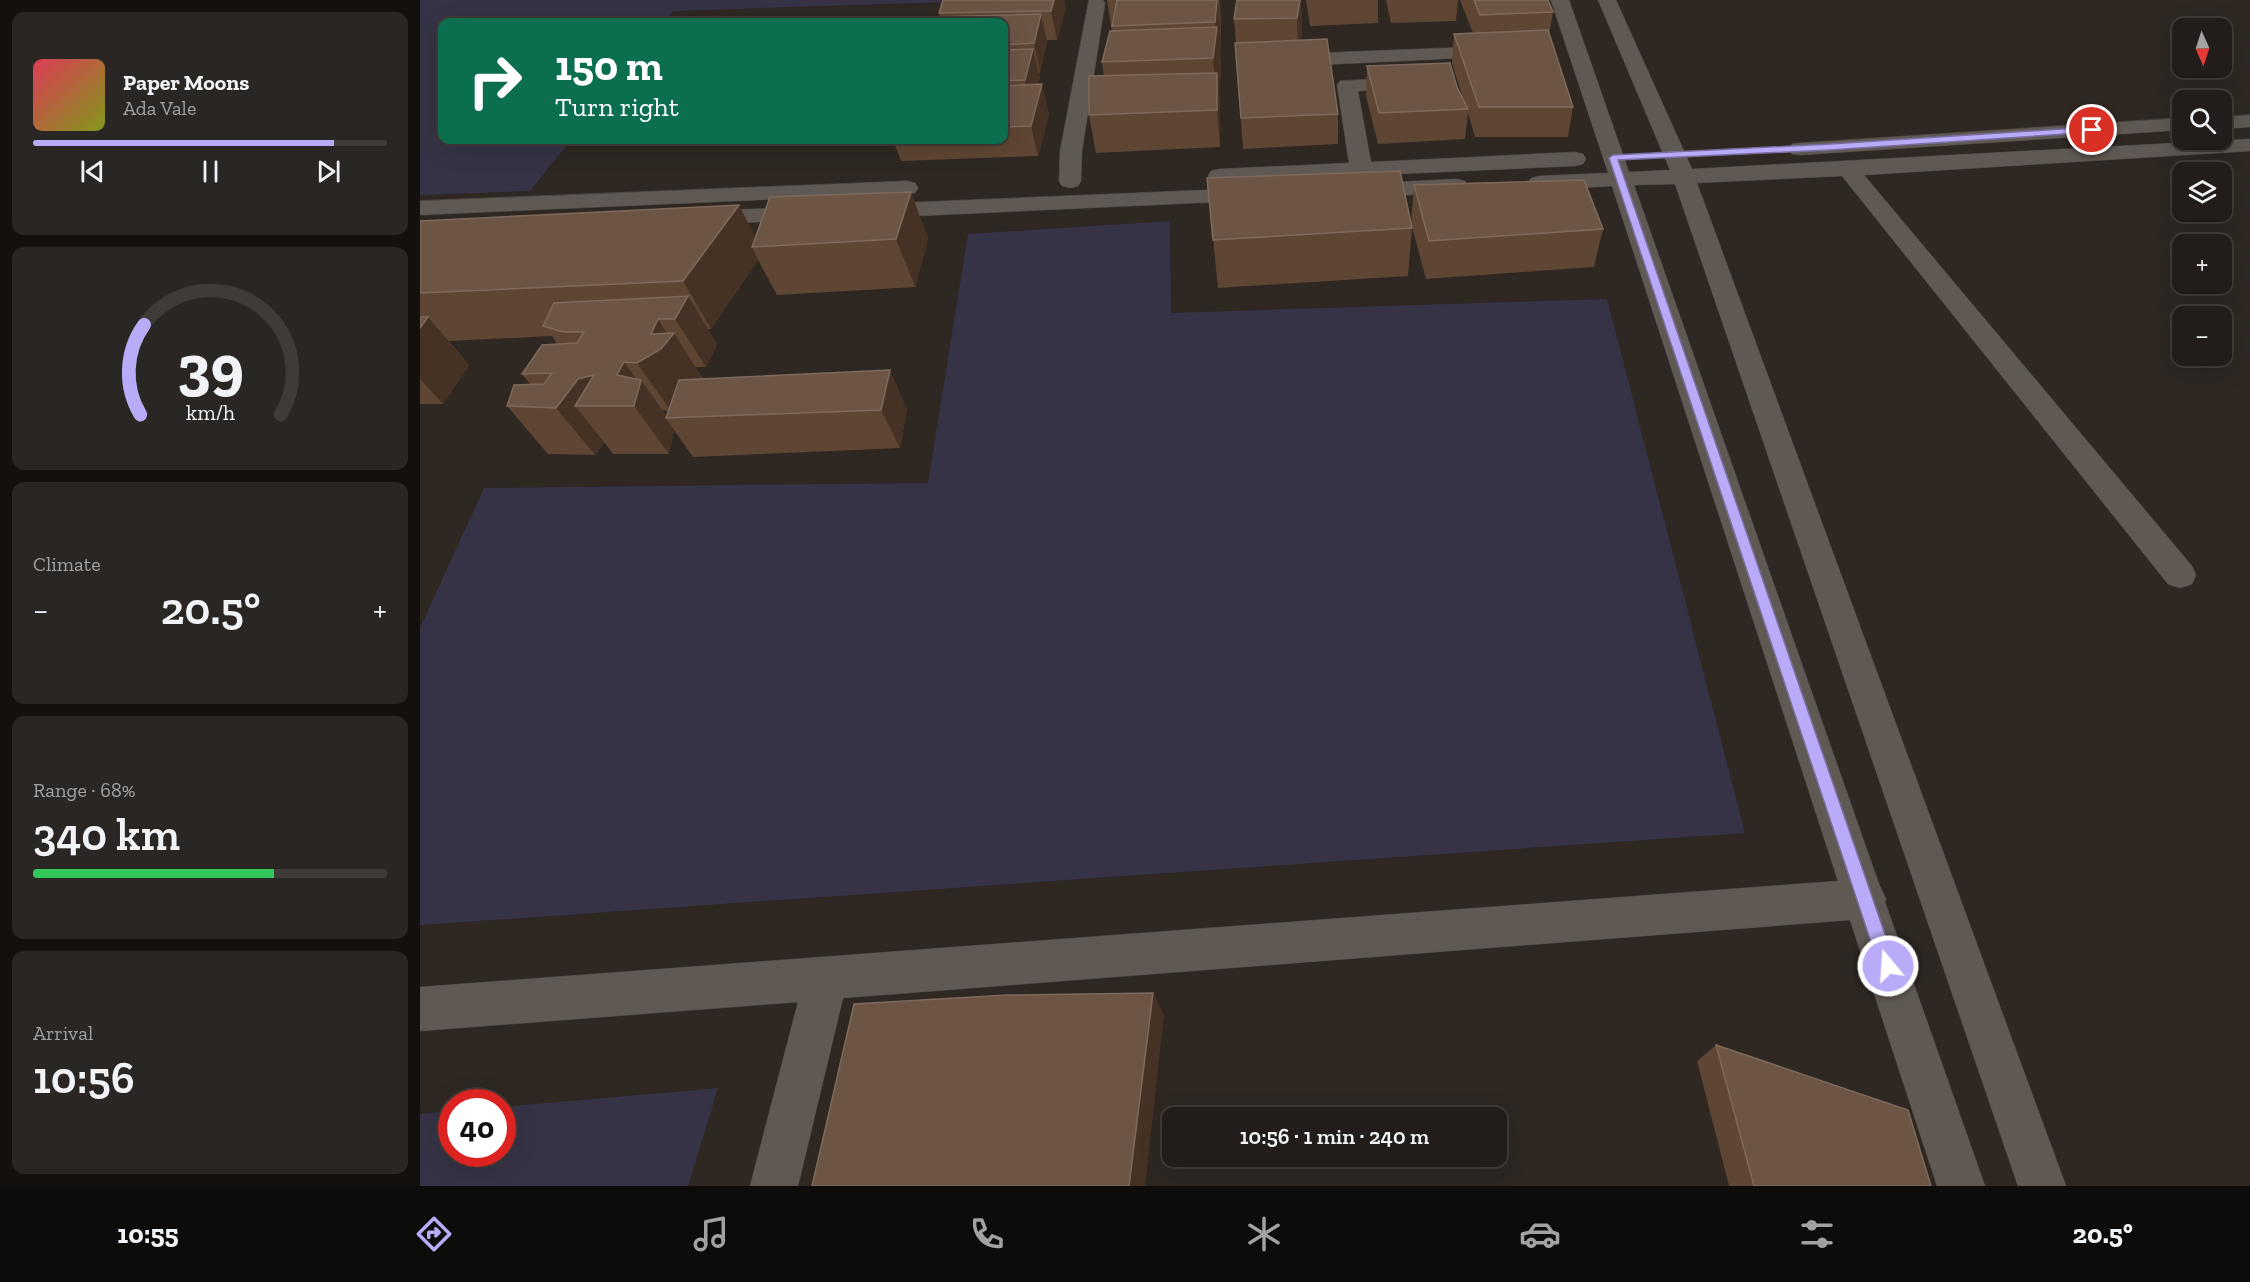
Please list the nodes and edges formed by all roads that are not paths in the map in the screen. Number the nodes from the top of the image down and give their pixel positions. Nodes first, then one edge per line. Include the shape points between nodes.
1 (1560, 0) edge
2 (1607, 0) edge
3 (1096, 3) dead end
4 (1510, 51) edge
5 (1318, 59) edge
6 (1431, 82) edge
7 (2250, 122) edge
8 (2232, 123) edge
9 (2172, 125) edge
10 (2232, 135) edge
11 (2247, 145) edge
12 (1783, 150) dead end
13 (1654, 162) junction
14 (1848, 169) junction
15 (1093, 180) dead end
16 (1117, 180) dead end
17 (1363, 180) junction
18 (1516, 184) edge
19 (1481, 185) edge
20 (926, 188) dead end
21 (524, 204) junction
22 (420, 208) edge
23 (507, 226) junction
24 (420, 230) edge
25 (2180, 575) dead end
26 (1866, 899) junction
27 (826, 978) junction
28 (420, 1010) edge
29 (774, 1186) edge
30 (1961, 1186) edge
31 (2042, 1186) edge

1 - 13 street via 1566,49
2 - 13 street
3 - 15 street via 1071,151 1060,182
4 - 5 street
6 - 17 street via 1347,85
7 - 8 street
9 - 12 street
10 - 11 street
11 - 14 street
13 - 14 street
13 - 17 street
13 - 18 street
13 - 26 street
13 - 31 street
14 - 25 street
16 - 17 street
17 - 19 street
17 - 23 street via 1006,195
20 - 21 street
21 - 22 street
21 - 23 street
23 - 24 street
26 - 27 street
26 - 30 street
27 - 28 street
27 - 29 street

